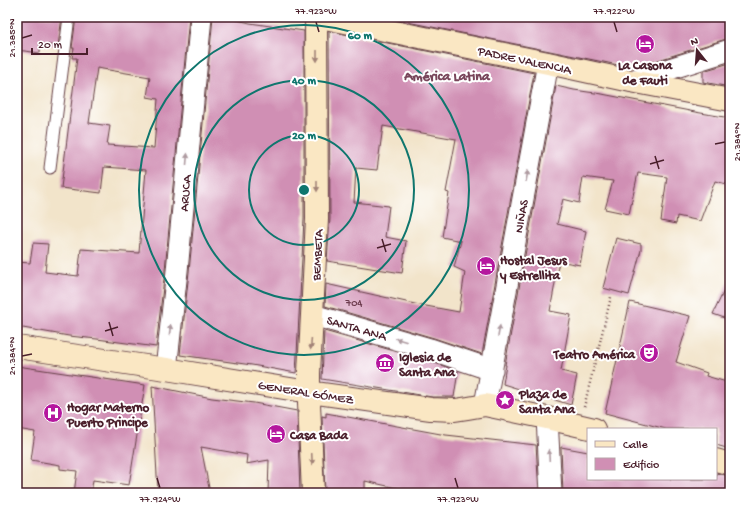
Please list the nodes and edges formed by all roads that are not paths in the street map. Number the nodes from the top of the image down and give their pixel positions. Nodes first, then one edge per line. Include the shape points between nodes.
1 (69, 17) edge
2 (201, 17) edge
3 (316, 17) edge
4 (320, 17) edge
5 (730, 50) edge
6 (548, 63) junction
7 (631, 81) junction
8 (730, 100) edge
9 (50, 168) dead end
10 (313, 315) junction
11 (17, 347) edge
12 (166, 369) junction
13 (492, 370) junction
14 (309, 392) junction
15 (485, 404) junction
16 (547, 418) junction
17 (586, 427) edge
18 (717, 460) edge
19 (730, 464) edge
20 (313, 493) edge
21 (551, 493) edge

1 - 9 lane
12 -> 2 street, ARUCA
3 -> 10 main road, BEMBETA via 317,219
4 - 6 main road, PADRE VALENCIA
5 - 7 street
6 - 7 main road, PADRE VALENCIA
13 -> 6 street, NIÑAS
7 - 8 main road, PADRE VALENCIA
13 -> 10 street, SANTA ANA
10 -> 14 main road, BEMBETA
11 - 12 main road, GENERAL GÓMEZ
12 - 14 main road, GENERAL GÓMEZ
13 - 15 street
14 - 15 main road, GENERAL GÓMEZ via 431,409 455,410
14 -> 20 main road, BEMBETA
15 - 16 main road, GENERAL GÓMEZ
16 - 17 main road, GENERAL GÓMEZ
21 -> 16 street
18 - 19 main road

